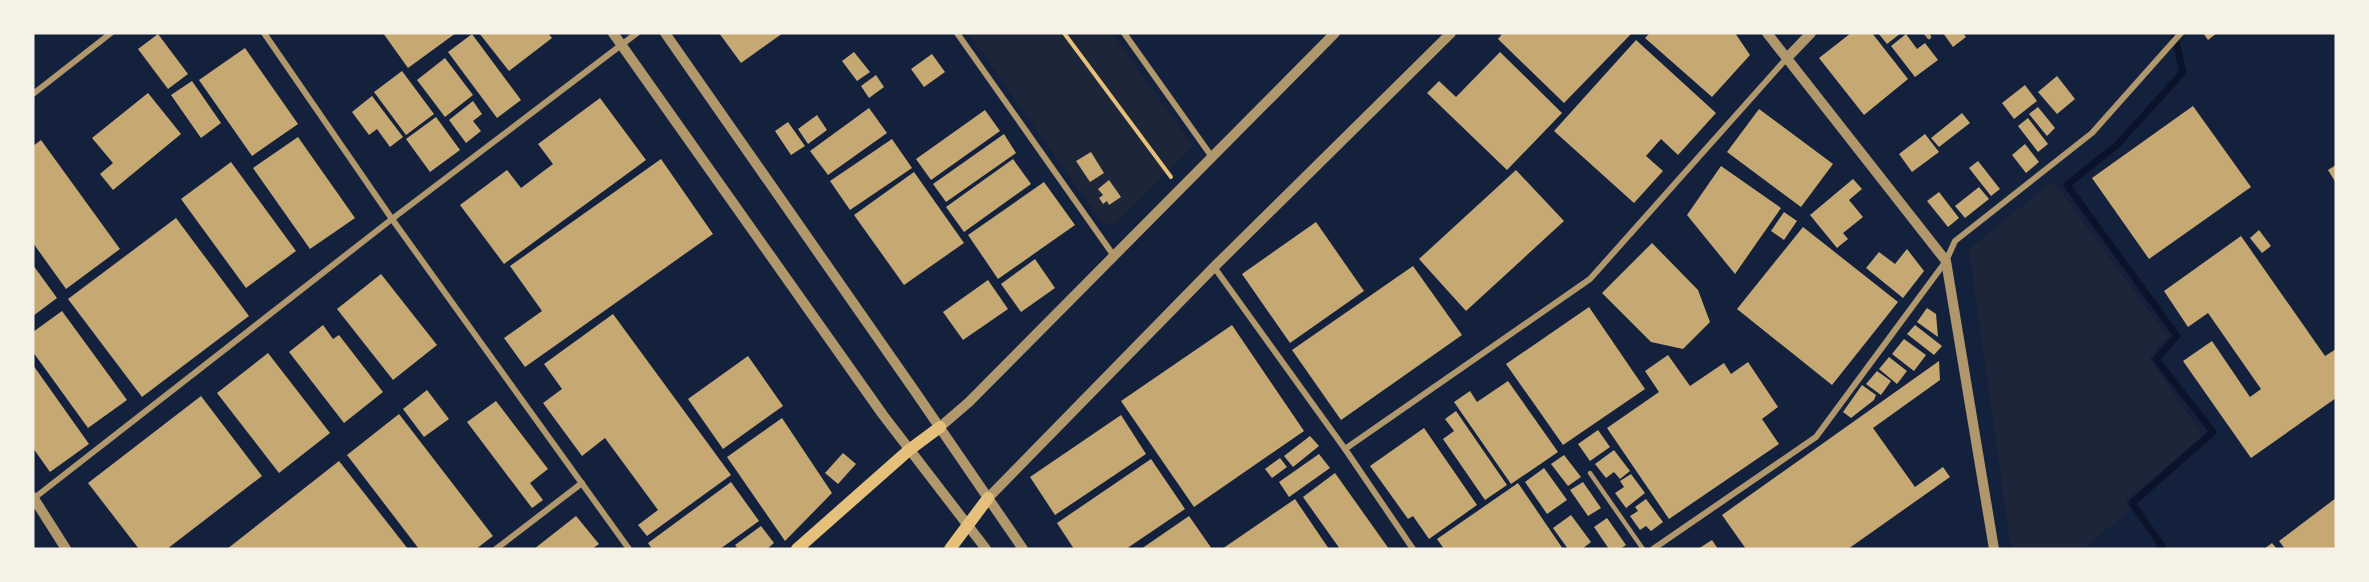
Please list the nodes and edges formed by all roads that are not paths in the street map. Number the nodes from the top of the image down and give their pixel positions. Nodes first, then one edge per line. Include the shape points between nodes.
1 (111, 33) edge
2 (264, 33) edge
3 (613, 33) edge
4 (637, 33) edge
5 (665, 33) edge
6 (957, 33) edge
7 (1124, 33) edge
8 (1335, 33) edge
9 (1452, 33) edge
10 (1767, 33) edge
11 (1811, 33) edge
12 (2181, 33) edge
13 (622, 46) junction
14 (1787, 58) junction
15 (33, 94) edge
16 (1212, 158) junction
17 (392, 219) junction
18 (1114, 256) junction
19 (1946, 261) junction
20 (1214, 267) junction
21 (940, 427) junction
22 (1345, 449) junction
23 (909, 450) junction
24 (1590, 472) dead end
25 (582, 483) junction
26 (33, 498) edge
27 (988, 498) junction
28 (969, 525) junction
29 (66, 549) edge
30 (496, 549) edge
31 (629, 549) edge
32 (797, 549) edge
33 (950, 549) edge
34 (986, 549) edge
35 (1023, 549) edge
36 (1413, 549) edge
37 (1643, 549) edge
38 (1653, 549) edge
39 (1995, 549) edge

1 - 15 street
2 - 17 street
3 - 13 street
4 - 13 street
5 - 21 street
6 - 18 street
7 - 16 street
8 - 16 street
9 - 20 street
10 - 14 street
11 - 14 street
12 - 19 street via 2092,133 1955,241
13 - 17 street
13 - 23 street
14 - 19 street
14 - 22 street via 1590,279
16 - 18 street
17 - 25 street
17 - 26 street
18 - 21 street
19 - 38 street via 1816,437
19 - 39 street
20 - 22 street
20 - 27 street
21 - 23 main road
21 - 27 street
22 - 36 street
23 - 28 street
23 - 32 main road
24 - 37 lane
25 - 30 street
25 - 31 street
26 - 29 street
27 - 28 main road
27 - 35 street
28 - 33 main road
28 - 34 street

